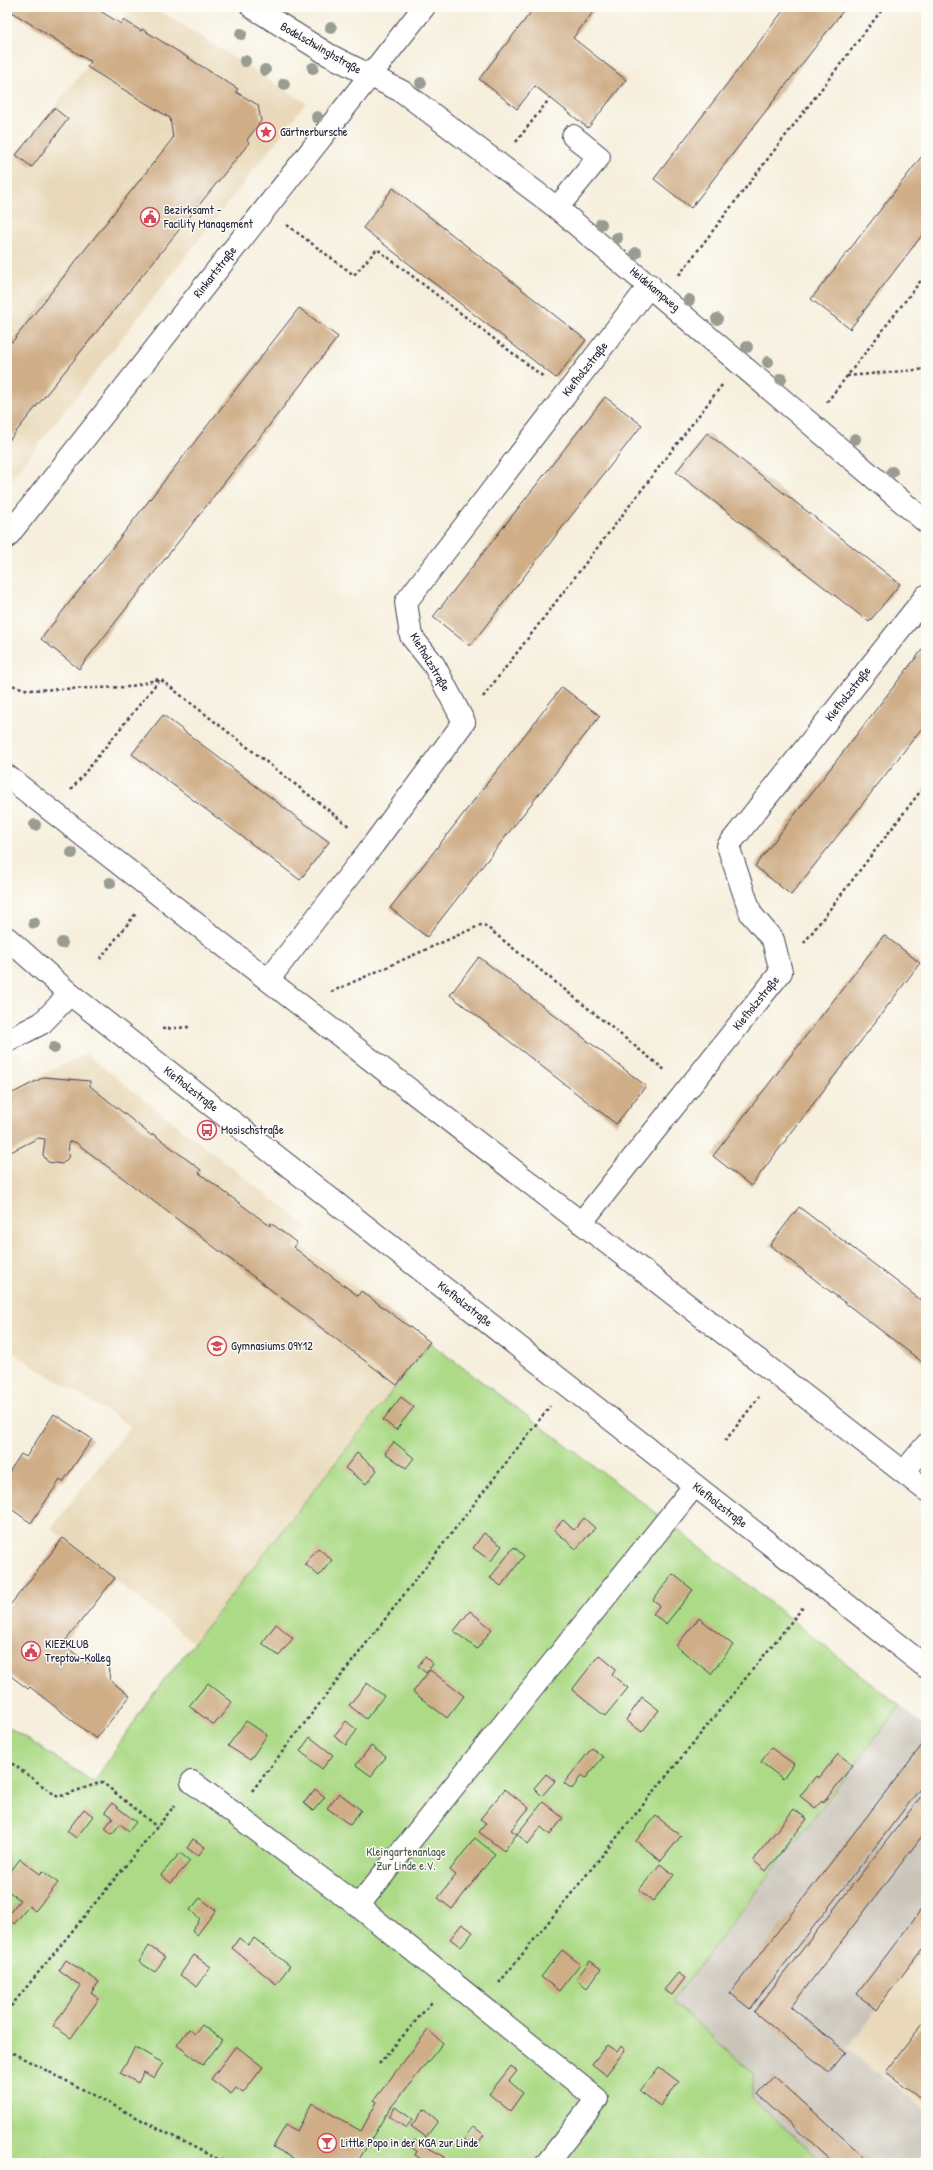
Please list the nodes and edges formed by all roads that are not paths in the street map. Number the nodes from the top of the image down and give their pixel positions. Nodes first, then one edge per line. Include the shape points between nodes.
1 (252, 7) edge
2 (424, 7) edge
3 (370, 75) junction
4 (573, 136) dead end
5 (557, 208) junction
6 (650, 285) junction
7 (926, 522) edge
8 (7, 537) edge
9 (926, 596) edge
10 (7, 776) edge
11 (7, 938) edge
12 (268, 980) junction
13 (70, 994) junction
14 (7, 1041) edge
15 (581, 1223) junction
16 (926, 1445) edge
17 (904, 1472) junction
18 (695, 1485) junction
19 (926, 1490) edge
20 (926, 1667) edge
21 (192, 1782) road end
22 (358, 1906) junction
23 (548, 2163) edge

1 - 3 street, Bodelschwinghstraße via 329,55
2 - 3 street, Rinkartstraße
3 - 5 street, Heidekampweg via 403,92
3 - 8 street, Rinkartstraße
4 - 5 street via 599,157
5 - 6 street, Heidekampweg
6 - 7 street, Heidekampweg
6 - 12 street, Kiefholzstraße via 406,602 411,636 434,665 464,722
9 - 15 street, Kiefholzstraße via 728,846 751,914 773,940 781,972
10 - 12 street
11 - 13 street, Kiefholzstraße
12 - 15 street
13 - 14 street via 42,1023
13 - 18 street, Kiefholzstraße
15 - 17 street
16 - 17 street
17 - 19 street
18 - 20 street, Kiefholzstraße
18 - 22 street
21 - 22 street
22 - 23 street via 597,2099

